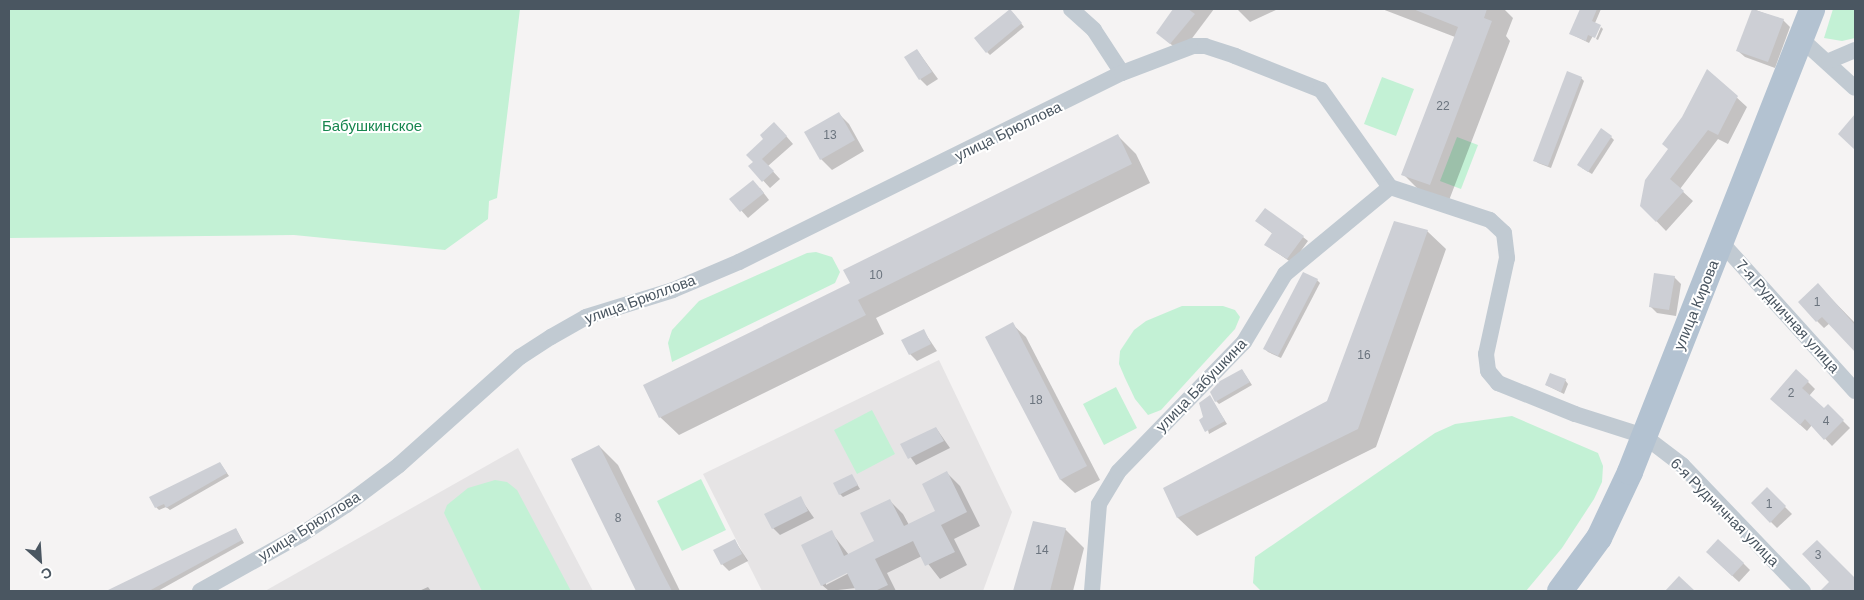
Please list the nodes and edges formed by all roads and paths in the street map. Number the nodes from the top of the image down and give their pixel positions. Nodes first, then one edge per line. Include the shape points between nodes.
1 (1071, 9) edge
2 (1812, 9) edge
3 (1800, 38) junction
4 (1855, 50) edge
5 (1829, 61) junction
6 (1122, 73) junction
7 (1855, 88) edge
8 (1390, 187) junction
9 (1720, 242) junction
10 (1855, 390) edge
11 (1644, 436) junction
12 (200, 591) edge
13 (1092, 591) edge
14 (1560, 591) edge
15 (1803, 591) edge

1 - 6 street via 1094,30
2 - 3 main road, улица Кирова
3 - 5 street
3 - 9 main road, улица Кирова
4 - 5 street
5 - 7 street
6 - 8 street via 1193,46 1205,46 1296,79 1321,90
6 - 12 street, улица Брюллова via 739,262 673,290 586,317 551,336 520,357 399,465 346,505
8 - 11 street via 1490,220 1504,233 1507,258 1486,354 1488,371 1498,383 1575,414
8 - 13 street, улица Бабушкина via 1285,274 1244,342 1118,472 1099,504
9 - 10 street, 7-я Рудничная улица
9 - 11 main road, улица Кирова
11 - 14 main road, улица Кирова via 1599,538
11 - 15 street, 6-я Рудничная улица via 1682,464

